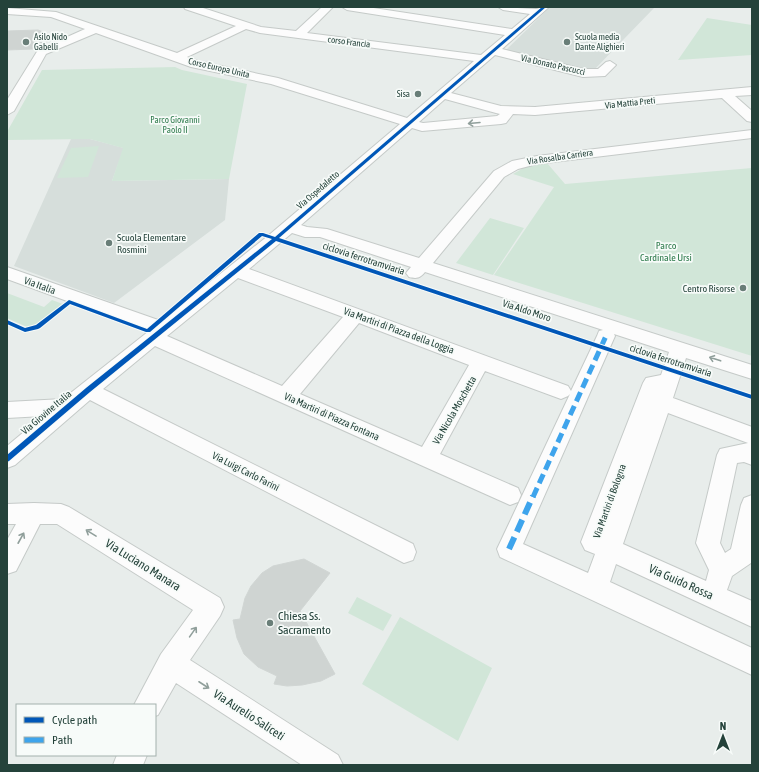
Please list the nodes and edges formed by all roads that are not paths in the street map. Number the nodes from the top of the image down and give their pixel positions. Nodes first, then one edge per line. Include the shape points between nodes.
1 (189, 7) edge
2 (228, 7) edge
3 (328, 7) edge
4 (347, 7) edge
5 (428, 7) edge
6 (503, 7) edge
7 (541, 10) edge
8 (7, 11) edge
9 (216, 16) junction
10 (419, 18) junction
11 (7, 20) edge
12 (244, 26) junction
13 (97, 28) junction
14 (514, 33) junction
15 (82, 35) junction
16 (298, 35) junction
17 (394, 47) junction
18 (489, 55) junction
19 (177, 57) junction
20 (610, 65) dead end
21 (752, 90) edge
22 (724, 93) junction
23 (443, 95) junction
24 (7, 111) edge
25 (509, 111) junction
26 (752, 118) edge
27 (408, 123) junction
28 (752, 134) edge
29 (297, 229) junction
30 (418, 268) junction
31 (237, 271) junction
32 (7, 273) edge
33 (356, 314) junction
34 (158, 334) junction
35 (606, 336) junction
36 (678, 354) junction
37 (482, 361) junction
38 (752, 372) edge
39 (752, 385) edge
40 (93, 386) junction
41 (561, 390) dead end
42 (666, 392) junction
43 (286, 396) junction
44 (68, 407) junction
45 (8, 409) edge
46 (751, 447) edge
47 (427, 458) junction
48 (7, 459) edge
49 (510, 495) dead end
50 (752, 505) edge
51 (34, 513) junction
52 (7, 514) edge
53 (610, 550) junction
54 (404, 552) dead end
55 (7, 563) edge
56 (721, 570) junction
57 (595, 588) junction
58 (714, 597) junction
59 (752, 614) edge
60 (752, 662) edge
61 (171, 664) junction
62 (149, 704) edge
63 (328, 765) edge

1 - 9 street, corso Francia
2 - 9 street
3 - 16 street
4 - 10 street
5 - 10 street
6 - 7 street
7 - 14 street, Via Ospedaletto
8 - 13 street, Corso Europa Unita via 52,14
9 - 12 street, corso Francia
10 - 14 street
10 - 17 street
11 - 15 street via 37,22
12 - 16 street, corso Francia
12 - 19 street
13 - 15 street
13 - 19 street, Corso Europa Unita
14 - 18 street, Via Ospedaletto
15 - 24 street via 42,52
16 - 17 street, corso Francia
17 - 18 street, corso Francia
18 - 20 street, Via Donato Pascucci via 583,72 601,73
18 - 23 street, Via Ospedaletto
19 - 27 street, Corso Europa Unita via 194,64 274,81
21 - 22 street, Via Mattia Preti
22 - 25 street, Via Mattia Preti via 551,110
22 - 26 street
23 - 25 street, Via Mattia Preti
23 - 27 street, Via Ospedaletto
25 -> 27 street via 501,120 426,127
27 - 29 street, Via Ospedaletto
28 - 30 street, Via Rosalba Carriera via 520,163 499,174
29 - 30 street, Via Aldo Moro via 313,240
29 - 31 street, Via Ospedaletto
30 - 35 street, Via Aldo Moro
30 - 36 street, Via Aldo Moro
31 - 33 street, Via Martiri di Piazza della Loggia
31 - 34 street, Via Ospedaletto
32 - 34 street, Via Italia
33 - 37 street, Via Martiri di Piazza della Loggia
33 - 43 street
34 - 40 street, Via Ospedaletto
34 - 43 street, Via Martiri di Piazza Fontana
35 - 36 street, Via Aldo Moro
35 - 57 street via 509,549
38 -> 36 street, Via Aldo Moro
36 - 39 street, Via Aldo Moro
36 - 42 street
37 - 41 street, Via Martiri di Piazza della Loggia
37 - 47 street, Via Nicola Moschetta
40 - 44 street, Via Giovine Italia
40 - 54 street, Via Luigi Carlo Farini
42 - 46 street
42 - 53 street, Via Martiri di Bologna via 652,382 593,542
43 - 47 street, Via Martiri di Piazza Fontana
44 - 45 street
44 - 48 street, Via Giovine Italia
46 - 56 street via 728,455 708,543
47 - 49 street, Via Martiri di Piazza Fontana
50 - 56 street via 742,555
51 - 52 street, Via Luciano Manara
55 -> 51 street
61 -> 51 street, Via Luciano Manara via 211,607 61,514
53 - 57 street
53 - 58 street, Via Guido Rossa
56 - 58 street
57 - 60 street
58 - 59 street, Via Guido Rossa
61 - 62 street
61 -> 63 street, Via Aurelio Saliceti

